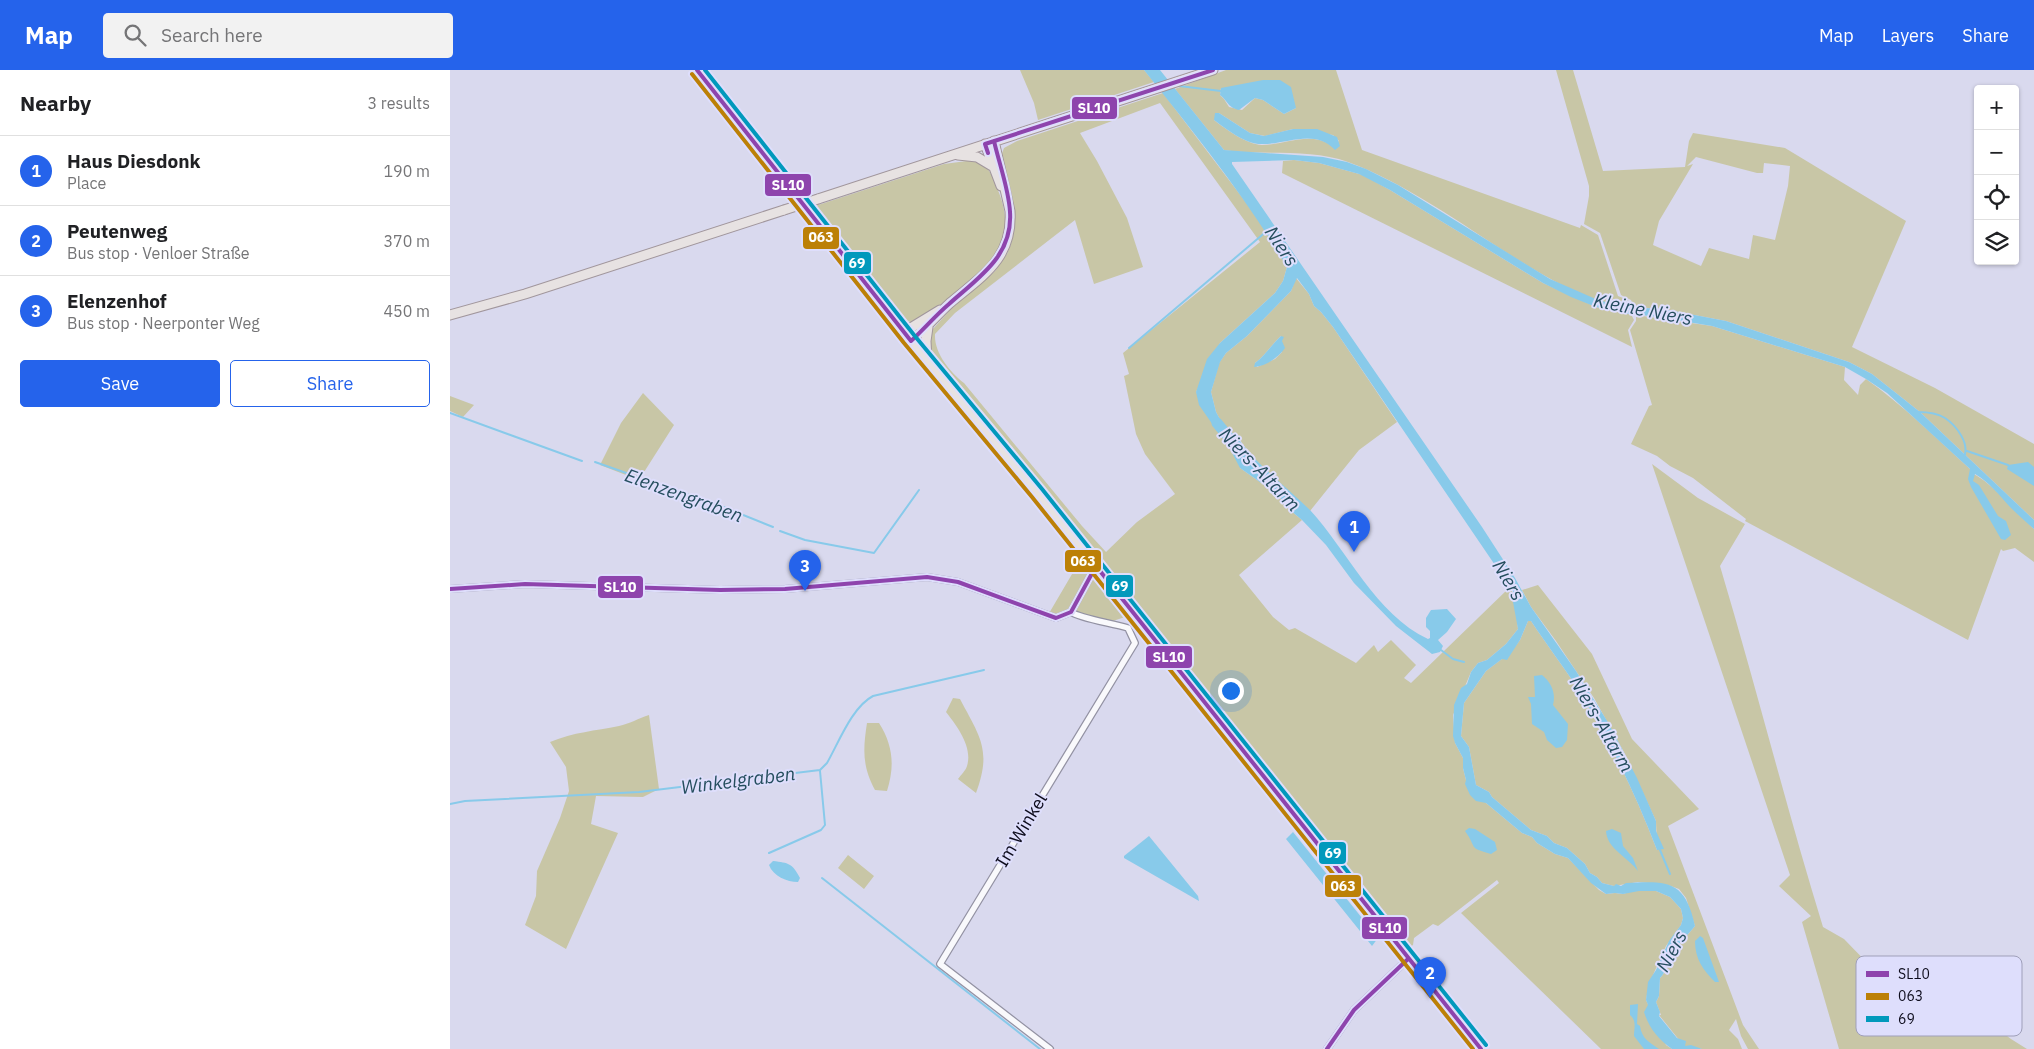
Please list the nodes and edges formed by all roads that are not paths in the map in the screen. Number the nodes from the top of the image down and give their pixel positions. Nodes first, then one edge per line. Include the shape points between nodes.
1 (696, 70) edge
2 (1213, 70) edge
3 (989, 143) junction
4 (953, 155) junction
5 (992, 166) junction
6 (1008, 201) junction
7 (948, 305) junction
8 (450, 315) edge
9 (928, 327) junction
10 (904, 332) junction
11 (911, 341) junction
12 (927, 360) junction
13 (1096, 566) junction
14 (450, 589) edge
15 (1071, 612) junction
16 (1408, 959) junction
17 (1050, 1049) edge
18 (1327, 1049) edge
19 (1480, 1049) edge

1 - 10 main road
2 - 3 main road
3 - 4 main road
3 - 5 main road
3 - 6 main road
4 - 5 main road via 977,157
4 - 8 main road, bridge via 525,294
5 - 6 main road
6 - 7 main road via 1010,221 1003,252 991,269
7 - 9 main road
7 - 10 main road
9 - 11 main road
9 - 12 main road
10 - 11 main road
11 - 12 main road
12 - 13 main road
13 - 15 street
13 - 16 main road
14 - 15 street via 525,584 785,589 926,577 958,582 1056,618
15 - 17 street, Im Winkel via 1128,628 1135,643 940,964
16 - 18 street via 1354,1010
16 - 19 main road

